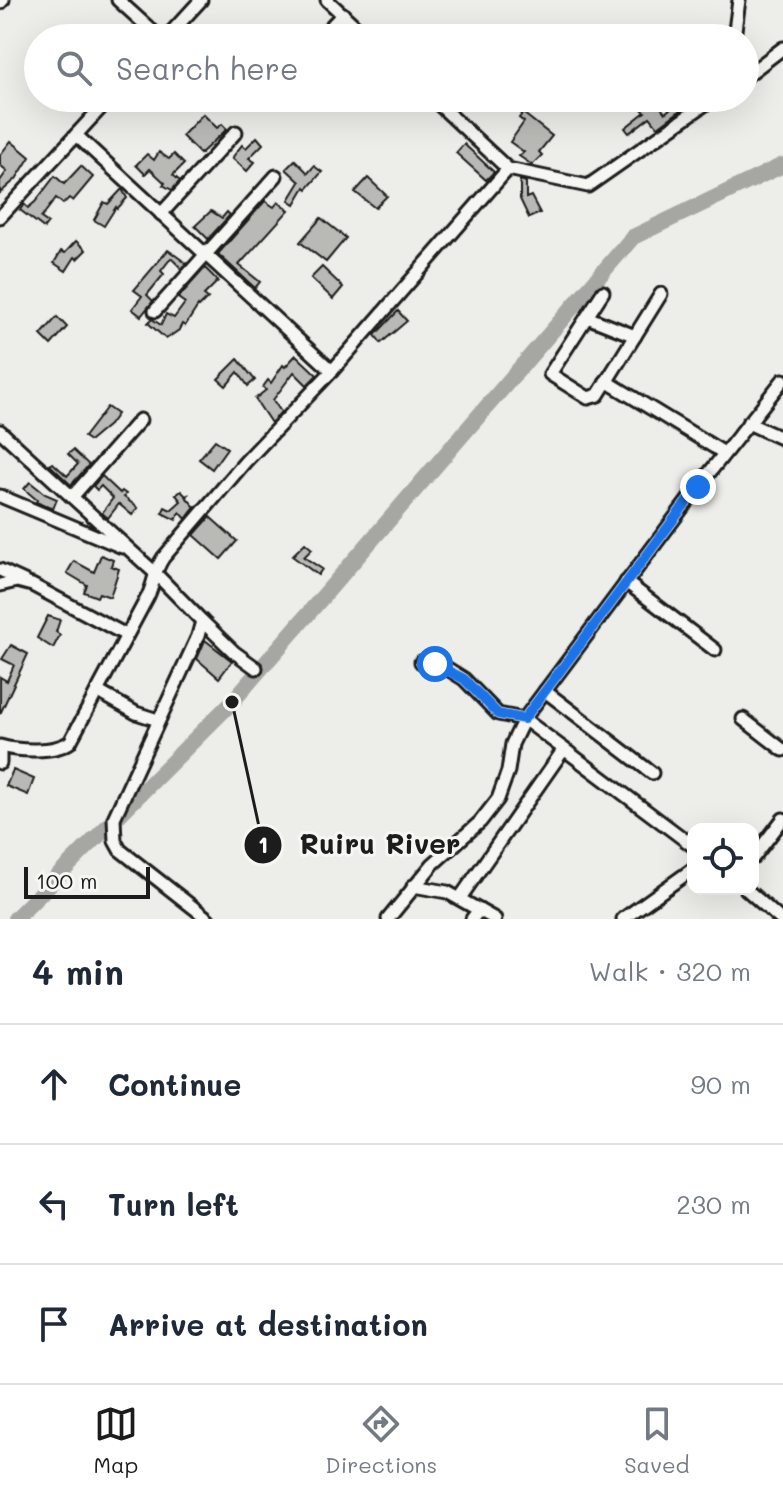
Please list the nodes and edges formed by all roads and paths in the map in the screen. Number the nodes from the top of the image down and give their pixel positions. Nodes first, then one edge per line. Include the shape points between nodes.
1 (118, 0) edge
2 (201, 0) edge
3 (327, 0) edge
4 (739, 0) edge
5 (343, 14) junction
6 (145, 24) edge
7 (179, 24) edge
8 (333, 24) edge
9 (353, 24) edge
10 (736, 24) edge
11 (783, 48) edge
12 (759, 66) edge
13 (97, 112) edge
14 (447, 112) edge
15 (694, 112) edge
16 (236, 132) dead end
17 (76, 135) junction
18 (508, 169) junction
19 (276, 176) dead end
20 (161, 214) junction
21 (0, 217) edge
22 (204, 255) junction
23 (603, 292) dead end
24 (661, 294) dead end
25 (155, 311) dead end
26 (587, 317) junction
27 (635, 336) junction
28 (332, 371) junction
29 (783, 380) edge
30 (606, 381) junction
31 (140, 420) dead end
32 (748, 423) junction
33 (0, 431) edge
34 (783, 439) edge
35 (724, 453) junction
36 (0, 496) edge
37 (72, 497) junction
38 (130, 551) junction
39 (0, 570) edge
40 (154, 572) junction
41 (626, 582) junction
42 (0, 585) edge
43 (32, 585) junction
44 (202, 621) junction
45 (126, 635) junction
46 (715, 650) dead end
47 (421, 662) dead end
48 (256, 668) dead end
49 (97, 691) junction
50 (545, 691) junction
51 (524, 719) junction
52 (743, 719) dead end
53 (158, 720) junction
54 (0, 748) edge
55 (564, 749) junction
56 (783, 750) edge
57 (0, 763) edge
58 (652, 773) dead end
59 (783, 819) edge
60 (687, 841) edge
61 (759, 850) edge
62 (687, 873) edge
63 (413, 886) junction
64 (753, 895) edge
65 (460, 898) junction
66 (476, 914) edge
67 (208, 919) edge
68 (388, 919) edge
69 (495, 919) edge
70 (623, 919) edge
71 (780, 919) edge

1 - 6 street
2 - 7 street
3 - 5 street
4 - 10 street
5 - 8 street
5 - 9 street
11 - 12 street
13 - 17 street
14 - 18 street
15 - 18 street via 588,186
16 - 20 street
17 - 20 street
17 - 21 street
18 - 28 street
19 - 22 street
20 - 22 street
22 - 25 street
22 - 28 street
23 - 26 street
24 - 27 street
26 - 27 street
26 - 30 street via 550,374 588,398 598,395
27 - 30 street
28 - 40 street via 245,462
29 - 32 street
30 - 35 street
31 - 37 street
32 - 34 street
32 - 35 street
33 - 37 street
35 - 41 street
36 - 38 street
37 - 38 street
38 - 40 street
39 - 43 street
40 - 44 street
40 - 45 street
41 - 46 street
41 - 50 street
42 - 43 street
43 - 45 street
44 - 48 street
44 - 53 street
45 - 49 street
47 - 51 street via 456,674 498,714
49 - 53 street
49 - 54 street via 64,746
50 - 51 street
50 - 58 street
51 - 55 street
51 - 63 street via 498,799
52 - 56 street
53 - 67 street via 114,818 115,841
54 - 57 street
55 - 60 street
55 - 65 street
59 - 61 street
62 - 70 street
63 - 65 street
63 - 68 street
64 - 71 street
65 - 66 street
66 - 69 street

